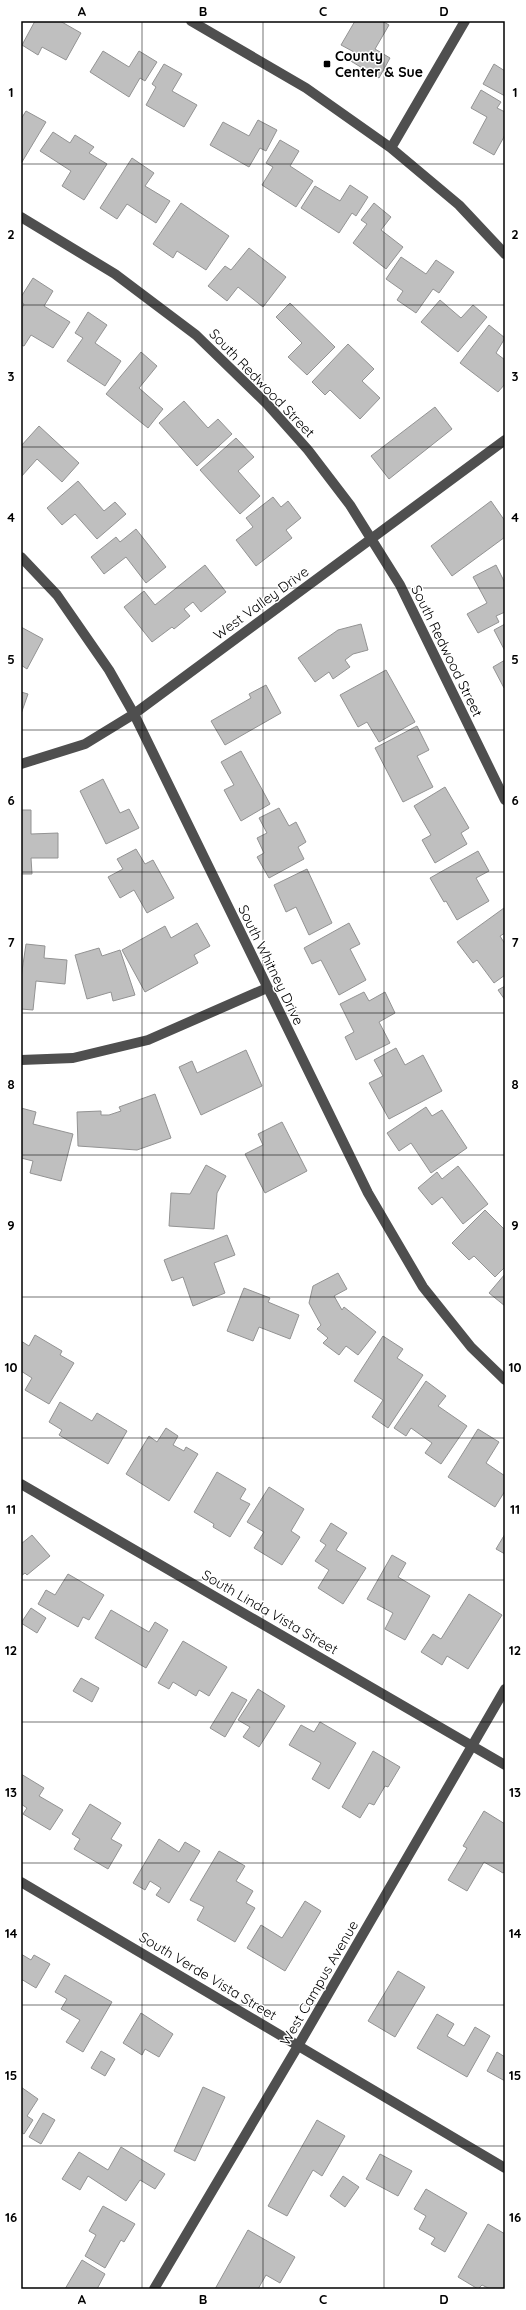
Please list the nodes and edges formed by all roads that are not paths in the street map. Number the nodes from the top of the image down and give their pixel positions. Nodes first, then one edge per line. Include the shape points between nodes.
1 (191, 21) edge
2 (465, 21) edge
3 (391, 148) junction
4 (21, 217) edge
5 (505, 254) edge
6 (505, 440) edge
7 (370, 540) junction
8 (21, 557) edge
9 (134, 714) junction
10 (21, 764) edge
11 (505, 800) edge
12 (266, 988) junction
13 (21, 1060) edge
14 (505, 1380) edge
15 (21, 1484) edge
16 (505, 1689) edge
17 (472, 1745) junction
18 (505, 1765) edge
19 (21, 1882) edge
20 (298, 2046) junction
21 (505, 2168) edge
22 (154, 2289) edge

1 - 3 street via 306,88
2 - 3 street
3 - 5 street via 459,205
4 - 7 street, South Redwood Street via 115,274 196,335 267,404 308,450 350,505
6 - 7 street, West Valley Drive
7 - 9 street, West Valley Drive
7 - 11 street, South Redwood Street via 400,586
8 - 9 street, South Whitney Drive via 57,595 110,670
9 - 10 street, West Valley Drive via 85,744
9 - 12 street, South Whitney Drive
12 - 13 street via 148,1040 73,1058
12 - 14 street, South Whitney Drive via 368,1193 423,1287 471,1347
15 - 17 street, South Linda Vista Street
16 - 17 street, West Campus Avenue
17 - 18 street, South Linda Vista Street
17 - 20 street, West Campus Avenue
19 - 20 street, South Verde Vista Street
20 - 21 street, South Verde Vista Street
20 - 22 street, West Campus Avenue

